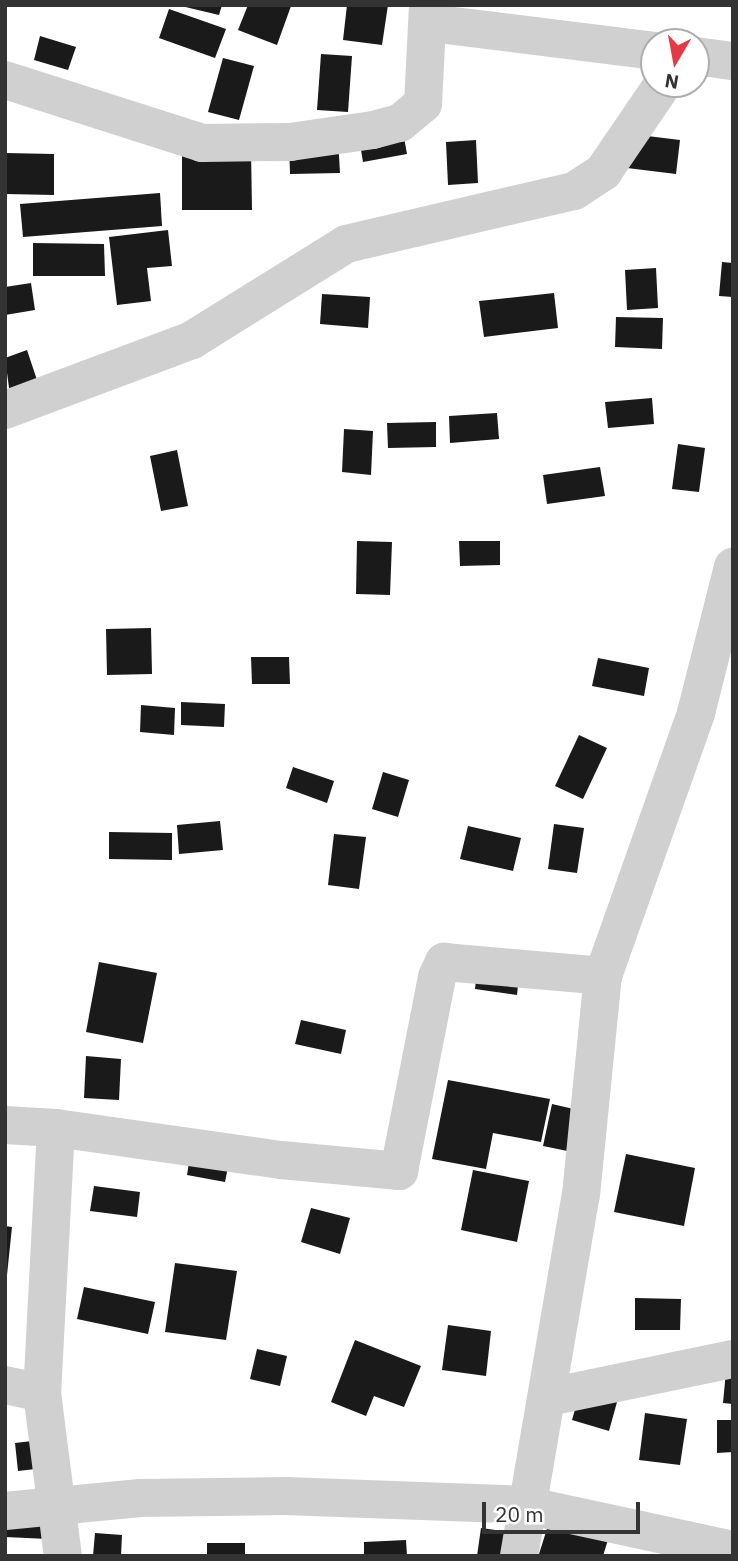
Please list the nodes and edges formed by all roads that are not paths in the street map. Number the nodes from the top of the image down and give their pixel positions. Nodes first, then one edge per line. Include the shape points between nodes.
1 (429, 14) edge
2 (640, 49) edge
3 (710, 58) edge
4 (733, 61) edge
5 (5, 80) edge
6 (653, 98) edge
7 (5, 410) edge
8 (733, 567) edge
9 (603, 976) junction
10 (5, 1125) edge
11 (56, 1128) junction
12 (733, 1359) edge
13 (5, 1385) edge
14 (42, 1393) junction
15 (549, 1397) junction
16 (59, 1504) junction
17 (525, 1505) junction
18 (5, 1511) edge
19 (733, 1550) edge
20 (63, 1556) edge
21 (519, 1556) edge

1 - 2 street
1 - 5 street via 427,93 416,115 373,130 302,140 182,139
3 - 4 street
6 - 7 street via 603,172 574,191 346,244 192,340
8 - 9 street via 696,713
9 - 11 street via 444,962 437,977 399,1171 281,1160
9 - 15 street via 580,1195
10 - 11 street
11 - 14 street
12 - 15 street
13 - 14 street
14 - 16 street
15 - 17 street
16 - 17 street via 285,1496
16 - 18 street
16 - 20 street
17 - 19 street
17 - 21 street

